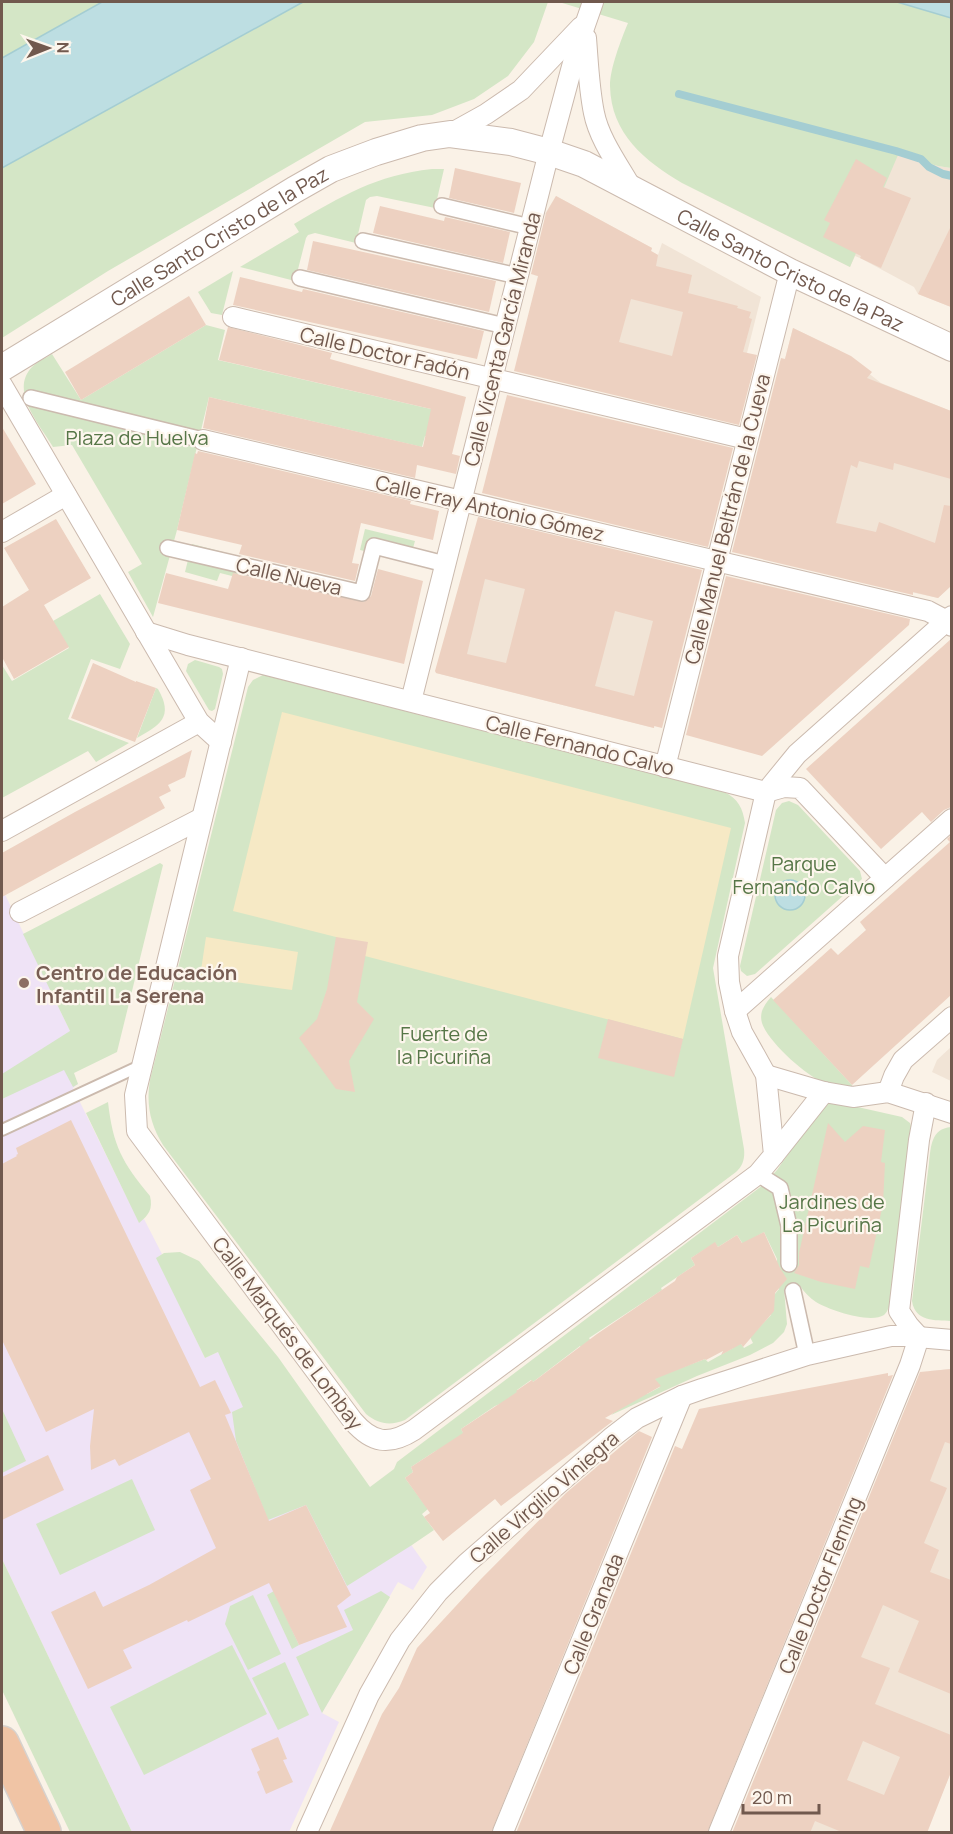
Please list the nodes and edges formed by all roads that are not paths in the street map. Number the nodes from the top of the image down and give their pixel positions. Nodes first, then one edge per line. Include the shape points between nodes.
1 (588, 14) edge
2 (450, 134) junction
3 (549, 152) junction
4 (632, 189) junction
5 (442, 206) dead end
6 (530, 227) junction
7 (363, 241) dead end
8 (789, 272) junction
9 (518, 276) junction
10 (300, 278) dead end
11 (233, 317) dead end
12 (505, 326) junction
13 (951, 348) edge
14 (2, 368) edge
15 (492, 378) junction
16 (2, 385) edge
17 (31, 398) dead end
18 (747, 439) junction
19 (204, 440) joint
20 (66, 495) junction
21 (461, 501) junction
22 (2, 532) edge
23 (168, 548) dead end
24 (717, 561) junction
25 (445, 564) junction
26 (950, 621) edge
27 (146, 632) junction
28 (241, 658) junction
29 (411, 701) junction
30 (199, 722) junction
31 (221, 742) junction
32 (665, 766) junction
33 (766, 792) junction
34 (202, 818) junction
35 (951, 819) edge
36 (2, 831) edge
37 (885, 878) junction
38 (20, 912) dead end
39 (735, 1011) junction
40 (951, 1017) edge
41 (142, 1065) junction
42 (766, 1076) junction
43 (824, 1092) junction
44 (888, 1092) junction
45 (926, 1103) junction
46 (951, 1113) edge
47 (2, 1130) edge
48 (774, 1155) junction
49 (758, 1174) junction
50 (789, 1264) dead end
51 (793, 1291) dead end
52 (919, 1336) junction
53 (951, 1340) edge
54 (807, 1355) junction
55 (682, 1396) junction
56 (2, 1743) edge
57 (44, 1833) edge
58 (307, 1833) edge
59 (503, 1833) edge
60 (719, 1833) edge

1 - 2 street, Calle Santo Cristo de la Paz via 521,90
1 - 3 street
1 - 4 street via 588,72 594,115
2 - 3 street, Calle Santo Cristo de la Paz via 511,142
2 - 14 street, Calle Santo Cristo de la Paz via 422,138 331,169
3 - 4 street, Calle Santo Cristo de la Paz via 584,164
3 - 6 street, Calle Vicenta García Miranda
4 - 8 street, Calle Santo Cristo de la Paz
5 - 6 street
6 - 9 street, Calle Vicenta García Miranda
7 - 9 street
8 - 13 street, Calle Santo Cristo de la Paz
8 - 18 street, Calle Manuel Beltrán de la Cueva
9 - 12 street, Calle Vicenta García Miranda
10 - 12 street
11 - 15 street, Calle Doctor Fadón
12 - 15 street, Calle Vicenta García Miranda
15 - 18 street, Calle Doctor Fadón
15 - 21 street, Calle Vicenta García Miranda
16 - 20 street
17 - 19 street, Calle Fray Antonio Gómez
18 - 24 street, Calle Manuel Beltrán de la Cueva
19 - 21 street, Calle Fray Antonio Gómez
20 - 22 street
20 - 27 street
21 - 24 street, Calle Fray Antonio Gómez
21 - 25 street, Calle Vicenta García Miranda
23 - 25 street, Calle Nueva via 362,593 374,546
24 - 26 street, Calle Fray Antonio Gómez via 928,611
24 - 32 street, Calle Manuel Beltrán de la Cueva
25 - 29 street, Calle Vicenta García Miranda
26 - 33 street via 797,754
27 - 28 street, Calle Fernando Calvo
27 - 30 street
28 - 29 street, Calle Fernando Calvo
28 - 31 street
29 - 32 street, Calle Fernando Calvo
30 - 31 street
30 - 36 street
31 - 34 street
32 - 33 street, Calle Fernando Calvo
33 - 37 street, Calle Fernando Calvo via 800,788
33 - 39 street via 728,956
34 - 38 street
34 - 41 street, Calle Marqués de Lombay
35 - 37 street
37 - 39 street
39 - 42 street
40 - 44 street via 903,1060
41 - 47 lane
41 - 49 street, Calle Marqués de Lombay via 135,1095 137,1131 353,1421 365,1435 385,1440 403,1437 414,1430
42 - 43 street
42 - 48 street
43 - 44 street via 853,1097
43 - 48 street, Calle Marqués de Lombay
44 - 45 street
45 - 46 street
45 - 52 street via 899,1311
48 - 49 street, Calle Marqués de Lombay
49 - 50 street via 780,1188 789,1226
51 - 54 street
52 - 53 street, Calle Virgilio Viniegra
52 - 54 street, Calle Virgilio Viniegra via 891,1336
52 - 60 street, Calle Doctor Fleming
54 - 55 street, Calle Virgilio Viniegra
55 - 58 street, Calle Virgilio Viniegra via 637,1418 611,1438 438,1592 400,1640 369,1695
55 - 59 street, Calle Granada
56 - 57 highway

